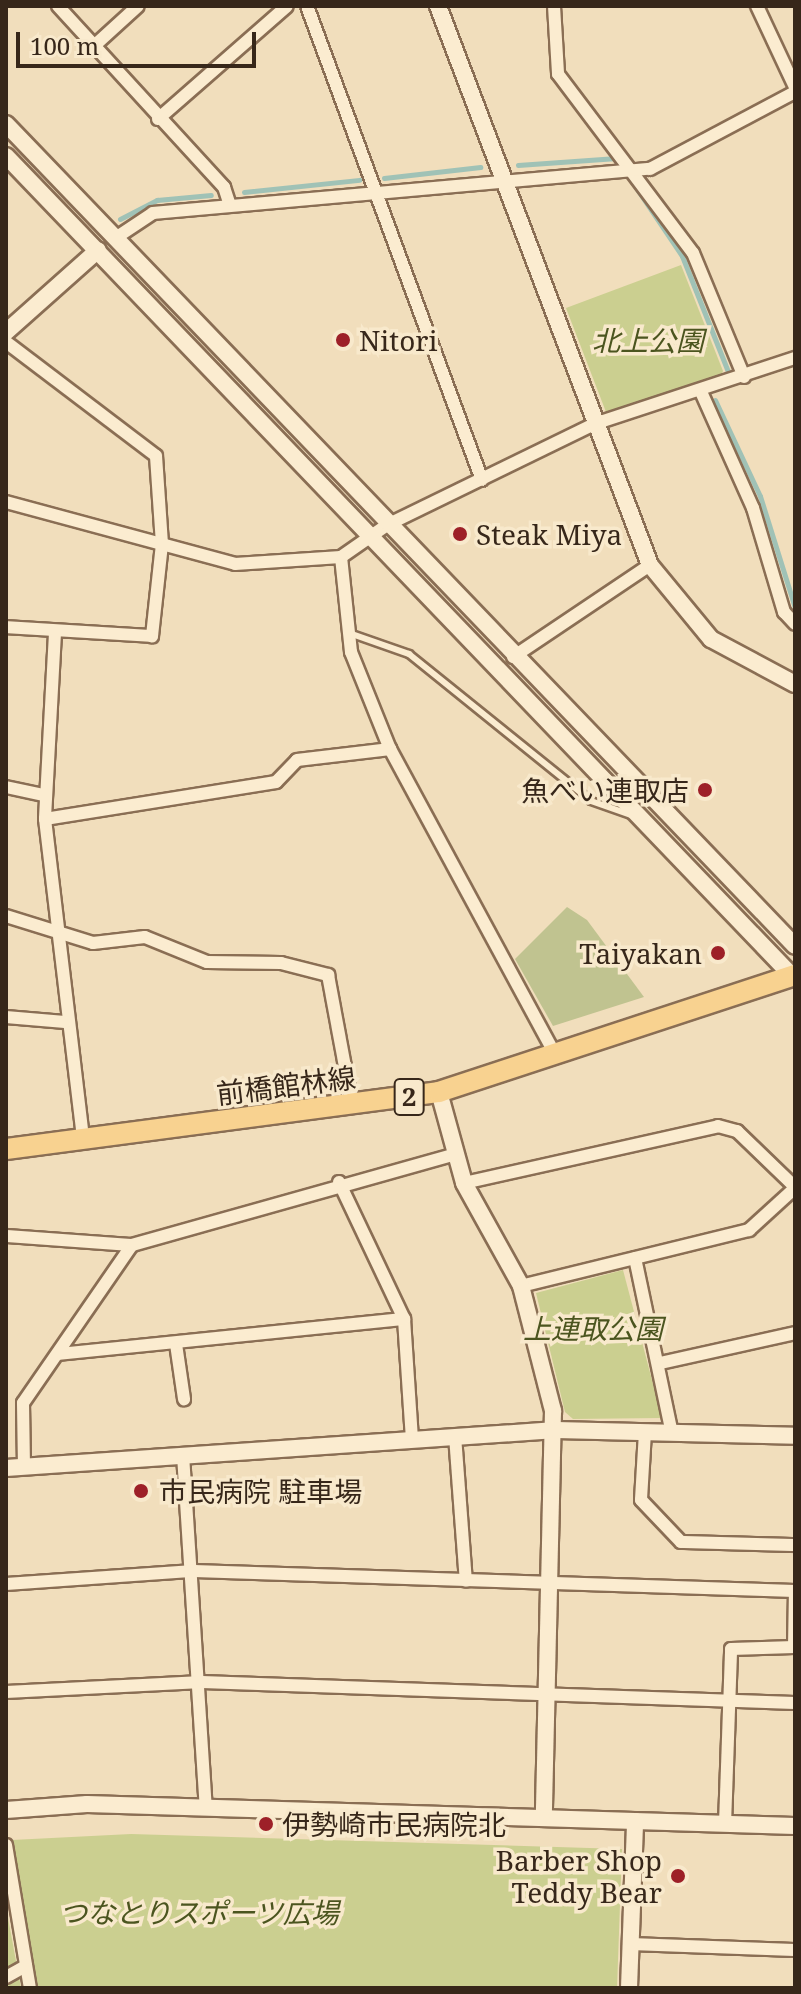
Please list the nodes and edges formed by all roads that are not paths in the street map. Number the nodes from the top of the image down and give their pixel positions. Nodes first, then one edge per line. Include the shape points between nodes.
1 (58, 6) edge
2 (138, 6) edge
3 (287, 6) edge
4 (307, 6) edge
5 (438, 6) edge
6 (554, 6) edge
7 (757, 6) edge
8 (94, 46) junction
9 (795, 89) edge
10 (158, 119) junction
11 (6, 124) edge
12 (6, 156) edge
13 (636, 169) junction
14 (505, 180) junction
15 (375, 189) junction
16 (230, 205) junction
17 (114, 239) junction
18 (98, 250) junction
19 (6, 332) edge
20 (6, 342) edge
21 (795, 358) edge
22 (744, 377) junction
23 (702, 394) junction
24 (594, 424) junction
25 (482, 480) junction
26 (6, 502) edge
27 (387, 525) junction
28 (371, 535) junction
29 (162, 544) junction
30 (341, 557) junction
31 (650, 565) junction
32 (795, 624) edge
33 (6, 627) edge
34 (55, 633) junction
35 (349, 633) junction
36 (513, 657) junction
37 (795, 684) edge
38 (390, 749) junction
39 (6, 787) edge
40 (45, 795) junction
41 (640, 817) junction
42 (45, 819) junction
43 (6, 916) edge
44 (56, 934) junction
45 (795, 946) edge
46 (794, 977) edge
47 (6, 1017) edge
48 (65, 1022) junction
49 (555, 1054) junction
50 (439, 1092) junction
51 (352, 1104) junction
52 (83, 1140) junction
53 (6, 1149) edge
54 (456, 1154) junction
55 (339, 1182) junction
56 (464, 1183) junction
57 (795, 1188) edge
58 (6, 1236) edge
59 (132, 1245) junction
60 (635, 1258) junction
61 (521, 1286) junction
62 (404, 1319) junction
63 (795, 1333) edge
64 (176, 1344) junction
65 (58, 1354) junction
66 (660, 1363) junction
67 (184, 1399) dead end
68 (556, 1430) junction
69 (645, 1432) junction
70 (672, 1433) junction
71 (455, 1436) junction
72 (795, 1436) edge
73 (412, 1439) junction
74 (183, 1455) junction
75 (24, 1467) junction
76 (6, 1468) edge
77 (795, 1545) edge
78 (194, 1571) junction
79 (466, 1581) junction
80 (6, 1584) edge
81 (551, 1586) junction
82 (795, 1591) edge
83 (202, 1682) junction
84 (6, 1692) edge
85 (548, 1697) junction
86 (730, 1701) junction
87 (795, 1703) edge
88 (206, 1807) junction
89 (6, 1810) edge
90 (544, 1817) junction
91 (635, 1821) junction
92 (725, 1824) junction
93 (795, 1826) edge
94 (6, 1845) edge
95 (630, 1944) junction
96 (795, 1950) edge
97 (26, 1966) junction
98 (6, 1977) edge
99 (30, 1988) edge
100 (629, 1988) edge

1 - 8 street
2 - 8 street
3 - 10 street
4 - 15 street
5 - 14 street
6 - 13 street via 558,74
7 - 9 street
8 - 10 street
9 - 13 street via 708,144
10 - 16 street via 224,187
11 - 17 street
12 - 18 street
13 - 14 street
13 - 22 street via 693,253
14 - 15 street
14 - 24 street
15 - 16 street
15 - 25 street
16 - 17 street via 153,213
17 - 27 street
18 - 19 street
18 - 28 street
20 - 29 street via 156,456
21 - 22 street
22 - 23 street
23 - 24 street
23 - 32 street via 753,508 787,620
24 - 25 street
24 - 31 street
25 - 27 street
26 - 29 street
27 - 28 street
27 - 36 street
28 - 30 street
28 - 41 street
29 - 30 street via 235,564
29 - 34 street via 152,636
30 - 35 street
31 - 36 street
31 - 37 street via 711,639
33 - 34 street
34 - 40 street
35 - 38 street
35 - 41 lane via 409,654 591,801 616,815
36 - 45 street
38 - 42 street via 297,760 276,782
38 - 49 street
39 - 40 street
40 - 42 street
41 - 46 street
42 - 44 street
43 - 44 street
44 - 48 street
44 - 51 street via 93,943 145,937 207,962 281,963 328,975
46 - 49 main road, 前橋館林線 / 2
47 - 48 street
48 - 52 street
49 - 50 main road, 前橋館林線 / 2
50 - 51 main road, 前橋館林線 / 2
50 - 54 street
51 - 52 main road, 前橋館林線 / 2
52 - 53 main road, 前橋館林線 / 2
54 - 55 street
54 - 56 street
55 - 59 street
55 - 62 street
56 - 57 street via 718,1126 737,1131
56 - 61 street
57 - 60 street via 760,1226
58 - 59 street
59 - 65 street
60 - 61 street
60 - 66 street
61 - 68 street
62 - 64 street
62 - 73 street
63 - 66 street
64 - 65 street
64 - 67 street
65 - 75 street via 20,1410
66 - 70 street
68 - 69 street
68 - 71 street
68 - 81 street
69 - 70 street
69 - 77 street via 641,1500 681,1542
70 - 72 street
71 - 73 street
71 - 79 street
73 - 74 street
74 - 75 street
74 - 78 street
75 - 76 street
78 - 79 street
78 - 80 street
78 - 83 street
79 - 81 street
81 - 82 street
81 - 85 street
82 - 86 street via 794,1647 731,1649
83 - 84 street
83 - 85 street
83 - 88 street
85 - 86 street
85 - 90 street
86 - 87 street
86 - 92 street
88 - 89 street
88 - 90 street
90 - 91 street
91 - 92 street
91 - 95 street
92 - 93 street
94 - 97 street
95 - 96 street
95 - 100 street
97 - 98 street
97 - 99 street

